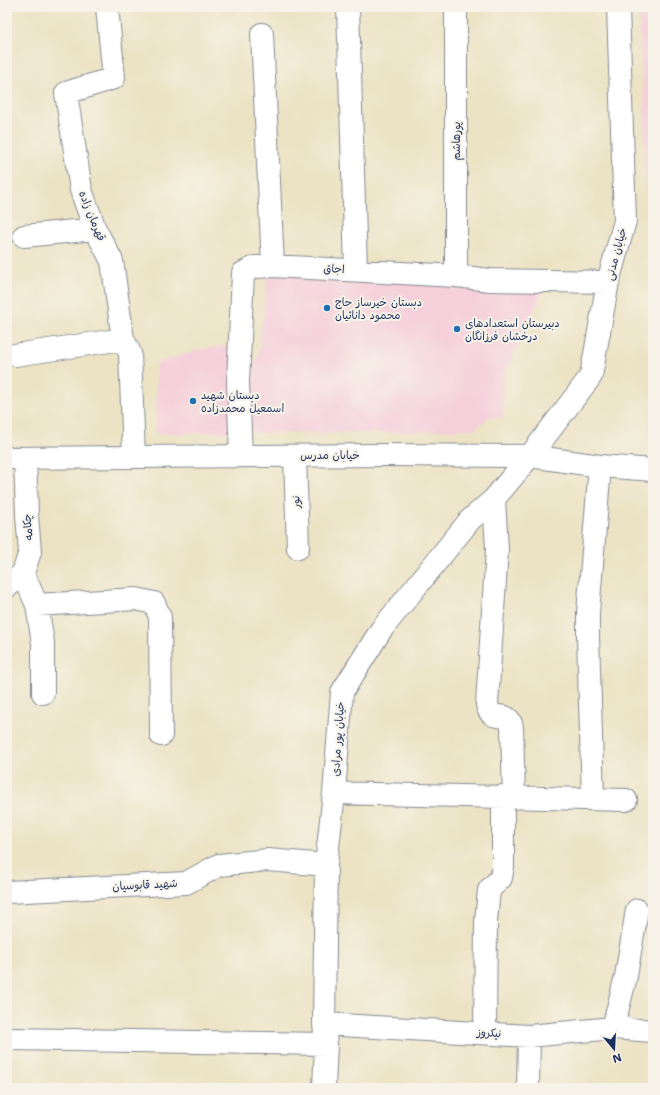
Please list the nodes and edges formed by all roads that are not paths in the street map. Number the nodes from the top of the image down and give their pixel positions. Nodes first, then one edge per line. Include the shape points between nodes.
1 (107, 7) edge
2 (348, 7) edge
3 (456, 7) edge
4 (618, 7) edge
5 (262, 34) dead end
6 (95, 229) junction
7 (24, 236) dead end
8 (273, 266) junction
9 (356, 270) junction
10 (456, 276) junction
11 (608, 282) junction
12 (123, 339) junction
13 (14, 355) dead end
14 (241, 456) junction
15 (295, 456) junction
16 (530, 456) junction
17 (134, 457) junction
18 (16, 458) edge
19 (600, 466) junction
20 (653, 470) edge
21 (494, 499) junction
22 (298, 548) dead end
23 (15, 580) edge
24 (37, 605) junction
25 (43, 693) dead end
26 (161, 734) dead end
27 (334, 793) junction
28 (508, 797) junction
29 (593, 799) junction
30 (626, 800) dead end
31 (326, 865) junction
32 (7, 892) edge
33 (637, 910) dead end
34 (613, 1028) junction
35 (653, 1031) edge
36 (485, 1033) junction
37 (325, 1034) junction
38 (529, 1036) junction
39 (7, 1039) edge
40 (324, 1088) edge
41 (528, 1088) edge

1 - 6 street, قهرمان زاده via 114,78 66,93 81,190
2 - 9 street
3 - 10 street, پورهاشم
4 - 11 street, خیابان مدنی via 625,222
5 - 8 street
6 - 7 street
6 - 12 street, قهرمان زاده via 112,261
8 - 9 street, اجاق
8 - 14 street, اجاق via 255,267 244,273 238,382
9 - 10 street, اجاق
10 - 11 street, اجاق via 490,280
11 - 16 street, خیابان مدنی via 591,376
12 - 13 street
12 - 17 street, قهرمان زاده via 130,353
14 - 15 street, خیابان مدرس
14 - 17 street, خیابان مدرس
15 - 16 street, خیابان مدرس
15 - 22 street, نور
16 - 19 street, خیابان مدرس
16 - 21 street, خیابان پور مرادی
17 - 18 street, خیابان مدرس
18 - 23 street, چکامه via 27,515 30,552
19 - 20 street, خیابان مدرس
19 - 29 street via 588,613
21 - 27 street, خیابان پور مرادی via 470,520 381,630 342,692
21 - 28 street via 497,549 487,704 493,715 505,716 512,727
23 - 24 street
24 - 25 street via 43,643
24 - 26 street via 136,599 154,603 160,617
27 - 28 street
27 - 31 street, خیابان پور مرادی
28 - 29 street
28 - 36 street via 501,878 489,890 486,921
29 - 30 street
31 - 32 street, شهید قابوسیان via 268,860 220,865 186,883
31 - 37 street, خیابان پور مرادی
33 - 34 street via 626,976
34 - 35 street, نیکروز
34 - 38 street, نیکروز
36 - 37 street, نیکروز
36 - 38 street, نیکروز
37 - 39 street, نیکروز
37 - 40 street, خیابان پور مرادی
38 - 41 street

